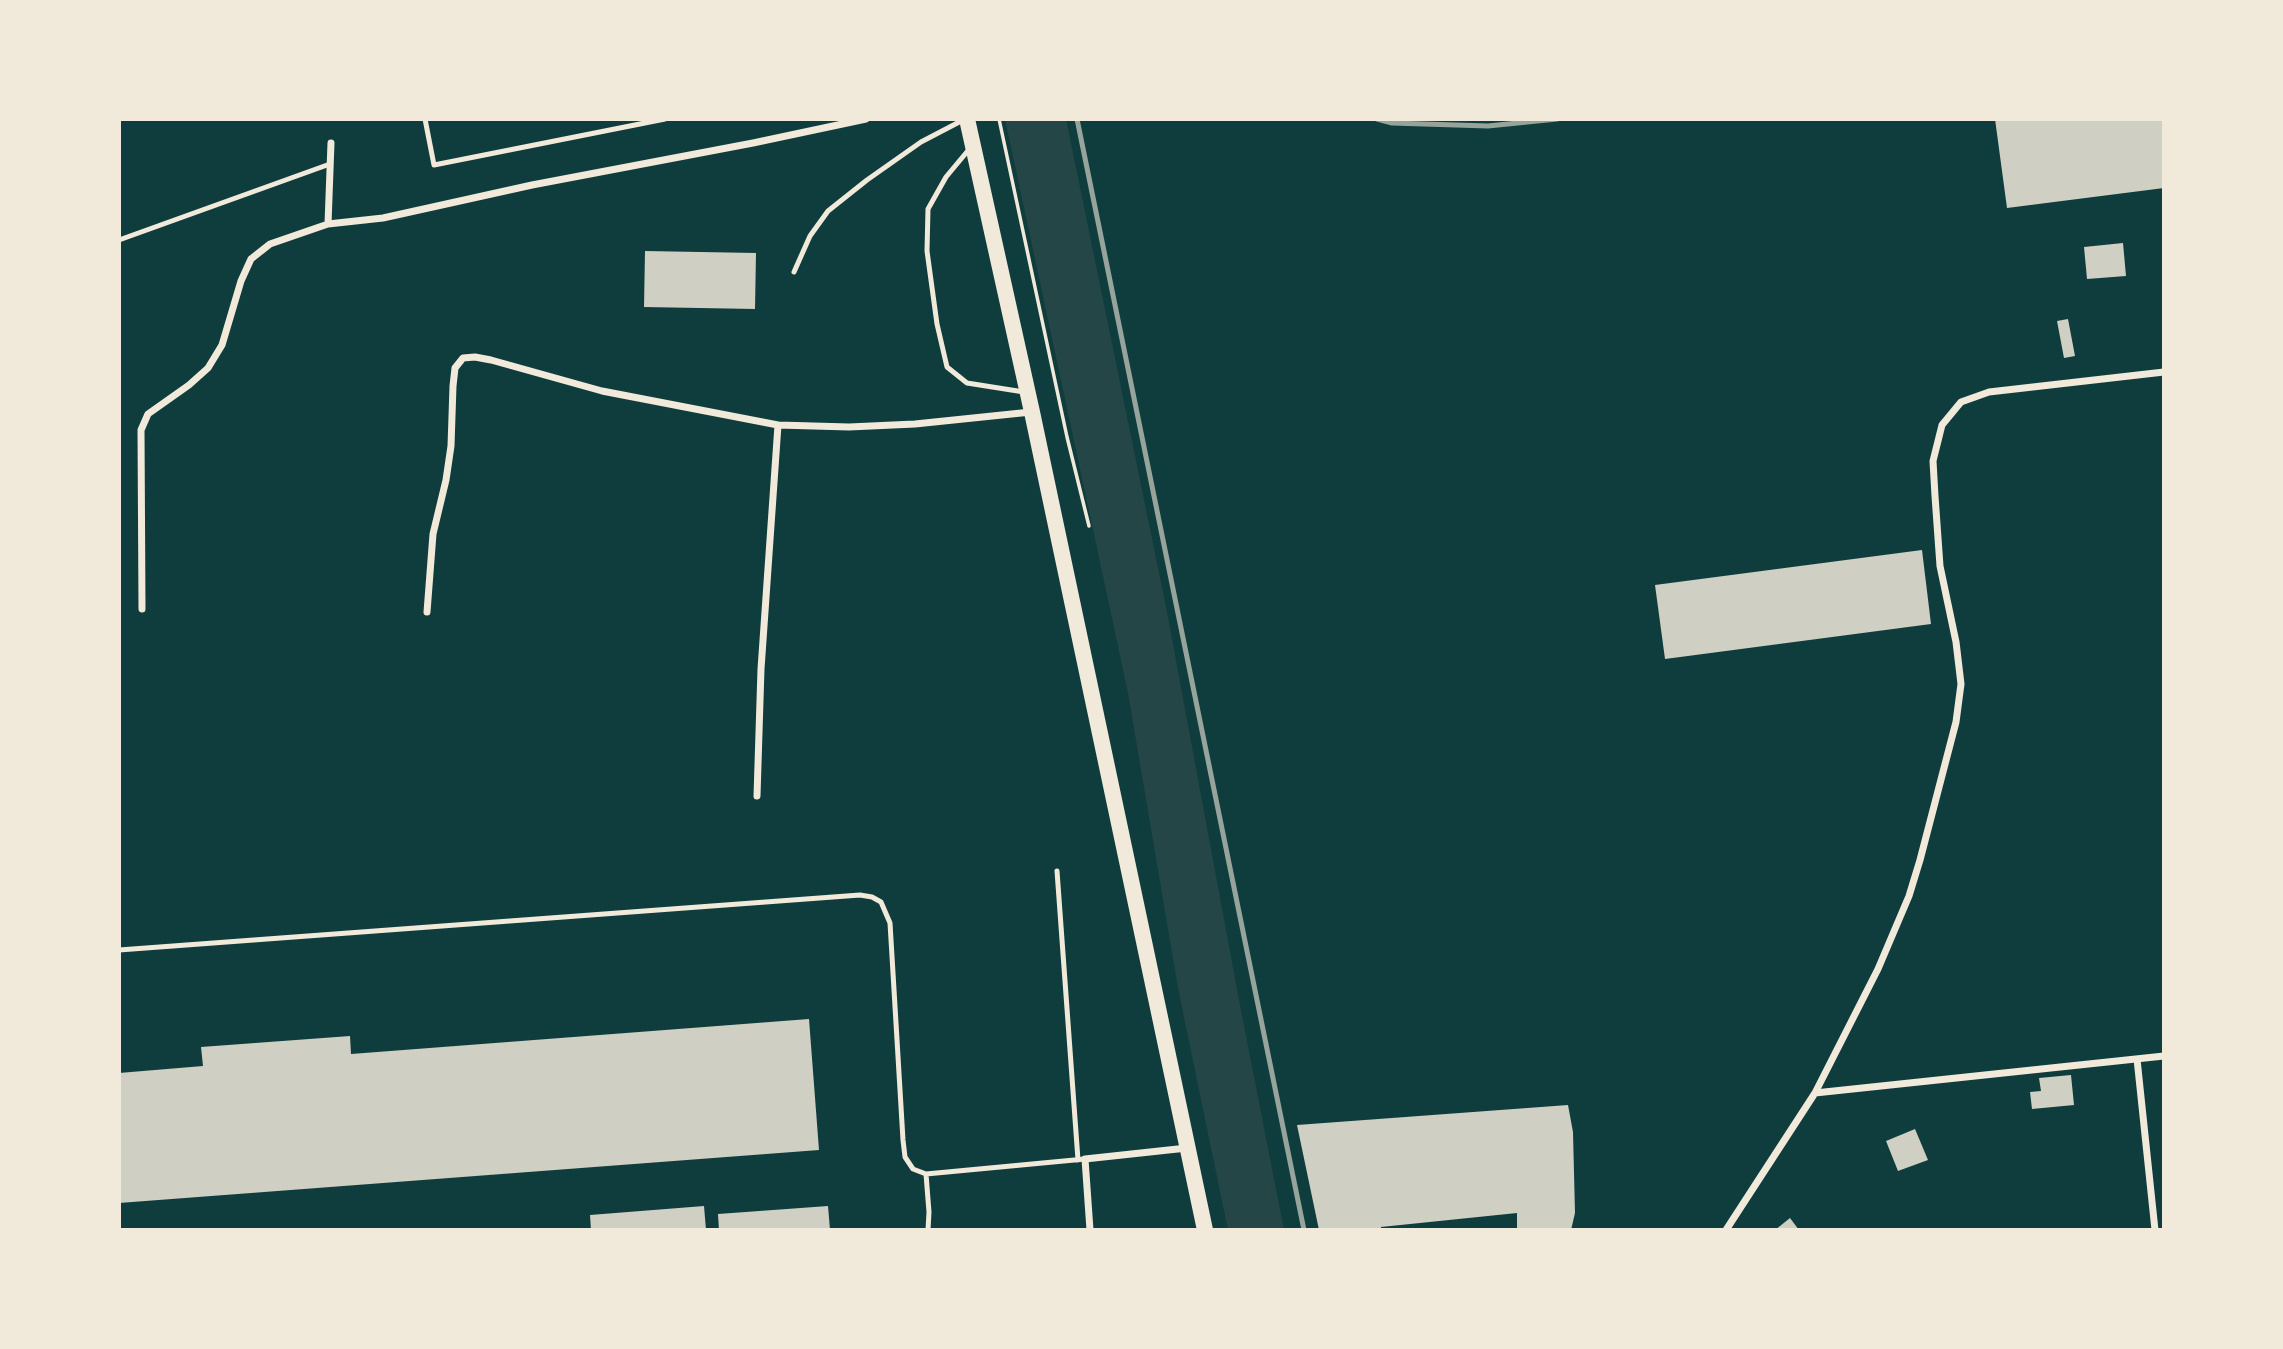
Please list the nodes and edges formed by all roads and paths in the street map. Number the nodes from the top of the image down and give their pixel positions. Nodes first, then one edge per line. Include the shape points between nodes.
1 (425, 119) edge
2 (665, 119) edge
3 (866, 119) edge
4 (966, 119) edge
5 (999, 119) edge
6 (331, 143) dead end
7 (973, 144) junction
8 (330, 164) junction
9 (328, 224) junction
10 (119, 240) edge
11 (794, 272) dead end
12 (2164, 372) edge
13 (1027, 393) junction
14 (1032, 412) junction
15 (778, 425) junction
16 (1089, 526) dead end
17 (142, 609) dead end
18 (427, 612) dead end
19 (757, 796) dead end
20 (1057, 871) dead end
21 (119, 950) edge
22 (2164, 1056) edge
23 (2137, 1059) junction
24 (1815, 1093) junction
25 (1188, 1148) junction
26 (1081, 1159) junction
27 (926, 1174) junction
28 (928, 1230) edge
29 (1090, 1230) edge
30 (1205, 1230) edge
31 (1726, 1230) edge
32 (2155, 1230) edge

1 - 2 lane via 434,165
3 - 9 street via 383,218
4 - 7 main road
4 - 11 lane via 921,142 828,211 810,236
5 - 16 path
6 - 8 street
7 - 13 main road
7 - 13 lane via 928,209 927,251 939,335 947,367 967,383
8 - 9 street
8 - 10 lane
9 - 17 street via 270,244 251,259 222,345 208,368 148,414 141,430
12 - 24 street via 1989,392 1961,402 1942,425 1933,461 1940,566 1961,684 1956,722 1909,896
13 - 14 main road
14 - 15 street via 915,425
14 - 25 main road
15 - 18 street via 602,391 491,360 463,358 455,368 450,446 433,534
15 - 19 street
20 - 26 lane
21 - 27 lane via 872,897 881,901 890,923 905,1157 913,1170
22 - 23 street
23 - 24 street
23 - 32 street
24 - 31 street
25 - 26 street
25 - 30 main road
26 - 27 lane
26 - 29 street
27 - 28 lane

